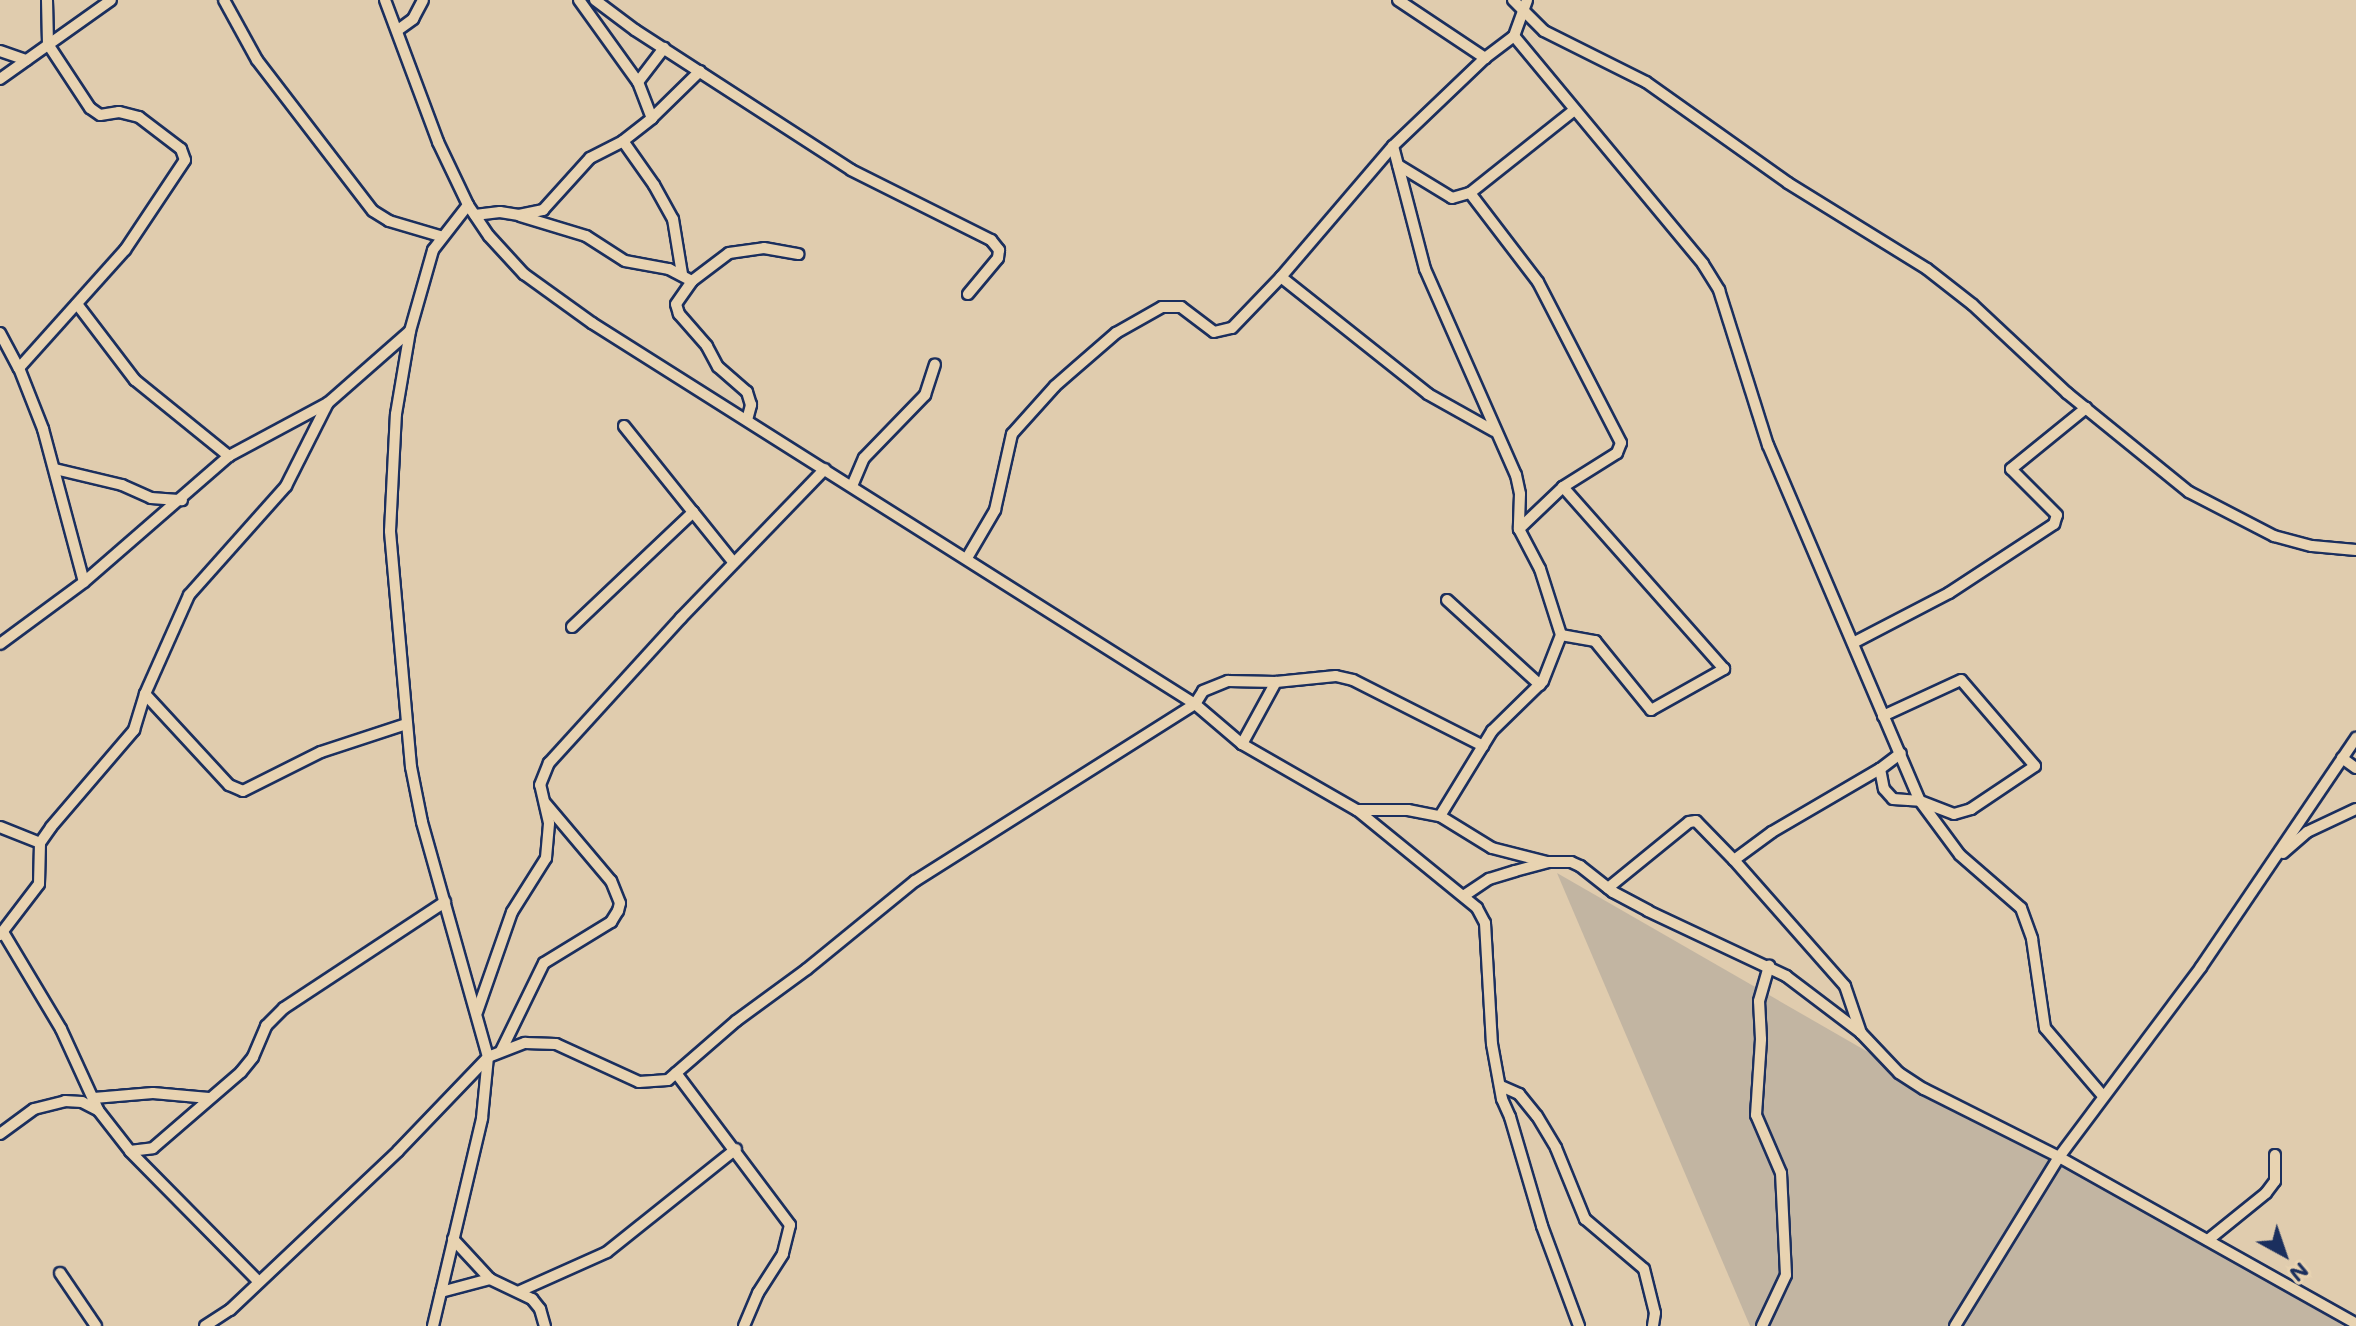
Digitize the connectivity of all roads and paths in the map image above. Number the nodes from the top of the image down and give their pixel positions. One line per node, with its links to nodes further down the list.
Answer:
1 (47, 0): 14 (street)
2 (111, 0): 14 (street)
3 (224, 0): 30 (street)
4 (385, 0): 12 (street)
5 (423, 0): 12 (street)
6 (579, 0): 21 (street)
7 (595, 0): 15 (street)
8 (1398, 0): 17 (street)
9 (1513, 0): 11 (street)
10 (1527, 0): 11 (street)
11 (1523, 12): 13 (street); 42 (street)
12 (398, 30): 28 (street)
13 (1514, 36): 17 (street); 22 (street)
14 (48, 44): 18 (street); 36 (street)
15 (664, 48): 19 (street); 21 (street)
16 (0, 51): 18 (street)
17 (1485, 58): 25 (street)
18 (26, 60): 20 (street)
19 (700, 71): 23 (street); 35 (street)
20 (0, 79)
21 (638, 82): 23 (street)
22 (1573, 111): 27 (street); 61 (street)
23 (652, 118): 24 (street)
24 (623, 141): 29 (street); 32 (street)
25 (1393, 146): 26 (street); 33 (street)
26 (1398, 165): 27 (street); 45 (street)
27 (1470, 193): 50 (street)
28 (471, 210): 29 (street); 30 (street); 43 (street)
29 (519, 215): 32 (street)
30 (440, 236): 37 (street)
31 (798, 254): 34 (street)
32 (682, 274): 34 (street)
33 (1281, 277): 45 (street); 55 (street)
34 (692, 281): 43 (street)
35 (968, 294)
36 (77, 304): 40 (street); 46 (street)
37 (410, 331): 41 (street); 68 (street)
38 (0, 333): 40 (street)
39 (935, 365): 49 (street)
40 (19, 368): 47 (street)
41 (328, 403): 46 (street); 65 (street)
42 (2086, 408): 54 (street); 61 (street)
43 (747, 420): 48 (street)
44 (624, 426): 52 (street)
45 (1494, 431): 53 (street)
46 (229, 456): 51 (street)
47 (55, 469): 51 (street); 57 (street)
48 (825, 469): 49 (street); 56 (street)
49 (852, 486): 55 (street)
50 (1563, 487): 53 (street); 60 (street)
51 (182, 500): 57 (street)
52 (693, 512): 56 (street); 59 (street)
53 (1519, 529): 60 (street)
54 (2356, 550)
55 (967, 558): 66 (street)
56 (734, 563): 77 (street)
57 (84, 582): 62 (street)
58 (1447, 600): 64 (street)
59 (572, 627)
60 (1561, 635): 64 (street)
61 (1853, 643): 67 (street)
62 (0, 644)
63 (1276, 682): 66 (street); 70 (street); 71 (street)
64 (1540, 685): 71 (street)
65 (145, 694): 68 (street); 82 (street)
66 (1195, 704): 70 (street); 95 (street)
67 (1883, 716): 72 (street); 76 (street)
68 (406, 724): 88 (street)
69 (2356, 738): 73 (street)
70 (1242, 744): 79 (street)
71 (1483, 746): 80 (street)
72 (1901, 753): 75 (street); 76 (street)
73 (2342, 758): 74 (street); 85 (street)
74 (2356, 768)
75 (1880, 769): 76 (street); 83 (street)
76 (1920, 801): 97 (street)
77 (544, 802): 91 (street); 93 (street)
78 (2356, 809): 85 (street)
79 (1357, 810): 80 (street); 87 (street)
80 (1440, 816): 84 (street)
81 (0, 827): 82 (street)
82 (40, 843): 89 (street)
83 (1734, 860): 86 (street); 92 (street)
84 (1549, 862): 86 (street); 87 (street)
85 (2270, 865): 97 (street)
86 (1608, 888): 90 (street)
87 (1465, 895): 96 (street)
88 (445, 902): 91 (street); 99 (street)
89 (2, 934): 98 (street)
90 (1769, 965): 92 (street); 123 (street)
91 (477, 1012): 94 (street)
92 (1861, 1033): 105 (street)
93 (501, 1051): 94 (street); 95 (street)
94 (488, 1057): 106 (street); 110 (street)
95 (676, 1073): 102 (street)
96 (1501, 1086): 121 (street); 122 (street)
97 (2103, 1096): 105 (street)
98 (94, 1098): 99 (street); 100 (street)
99 (209, 1098): 103 (street)
100 (98, 1110): 101 (street); 103 (street)
101 (0, 1134)
102 (736, 1149): 111 (street); 120 (street)
103 (130, 1151): 110 (street)
104 (2275, 1155): 107 (street)
105 (2059, 1157): 107 (street); 124 (street)
106 (453, 1239): 109 (street); 112 (street)
107 (2208, 1240): 114 (street)
108 (60, 1273): 115 (street)
109 (490, 1279): 111 (street); 112 (street)
110 (258, 1281): 113 (street)
111 (520, 1291): 119 (street)
112 (441, 1292): 118 (street)
113 (230, 1310): 116 (street); 117 (street)
114 (2356, 1324)
115 (96, 1326)
116 (205, 1326)
117 (222, 1326)
118 (433, 1326)
119 (545, 1326)
120 (744, 1326)
121 (1579, 1326)
122 (1653, 1326)
123 (1762, 1326)
124 (1955, 1326)

